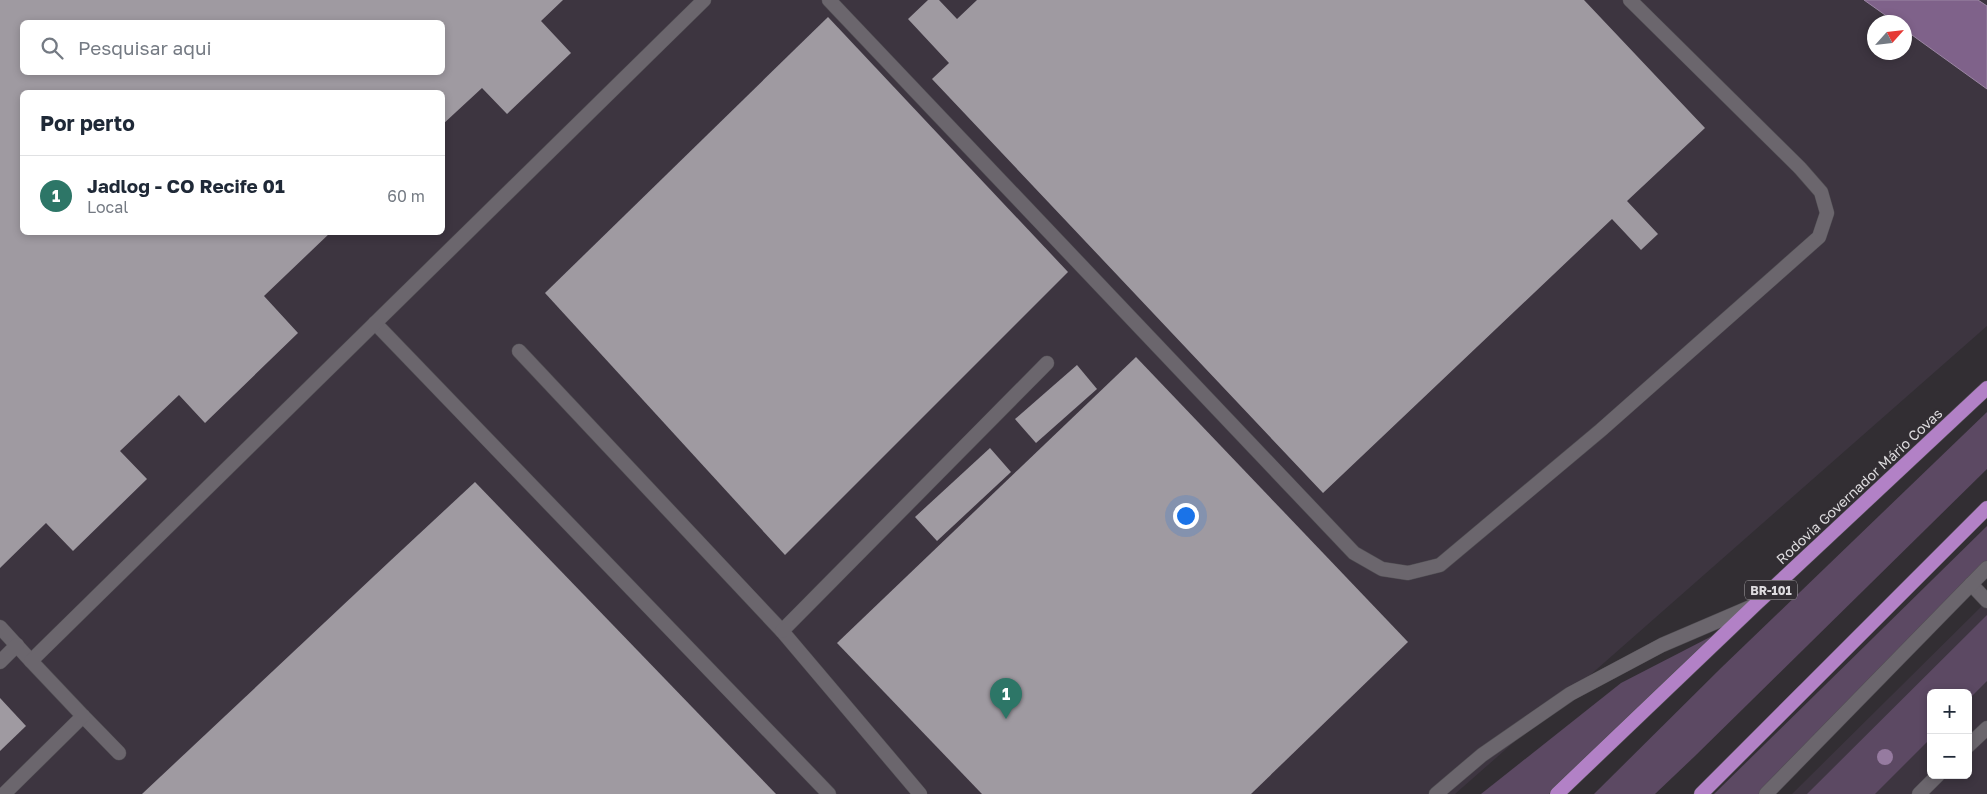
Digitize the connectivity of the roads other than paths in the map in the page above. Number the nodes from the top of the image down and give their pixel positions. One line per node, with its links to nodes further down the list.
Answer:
1 (704, 0): 4 (street)
2 (829, 0): 3 (street)
3 (1630, 0)
4 (374, 323): 16 (street); 24 (street)
5 (518, 351): 14 (street)
6 (1047, 363): 14 (street)
7 (1987, 388): 12 (highway, Rodovia Governador Mário Covas / BR-101)
8 (1987, 508): 28 (highway)
9 (1987, 568): 10 (street)
10 (1971, 584): 11 (street); 29 (street)
11 (1987, 602)
12 (1756, 604): 26 (street); 27 (highway, Rodovia Governador Mário Covas / BR-101)
13 (0, 627): 15 (street)
14 (782, 631): 25 (street)
15 (17, 645): 16 (street); 17 (street)
16 (31, 661): 18 (street)
17 (0, 662)
18 (84, 716): 21 (street); 23 (street)
19 (1987, 728): 20 (street)
20 (1972, 742)
21 (119, 752)
22 (1934, 779): 30 (street)
23 (4, 794)
24 (828, 794)
25 (920, 794)
26 (1436, 794)
27 (1557, 794)
28 (1701, 794)
29 (1766, 794)
30 (1918, 794)

